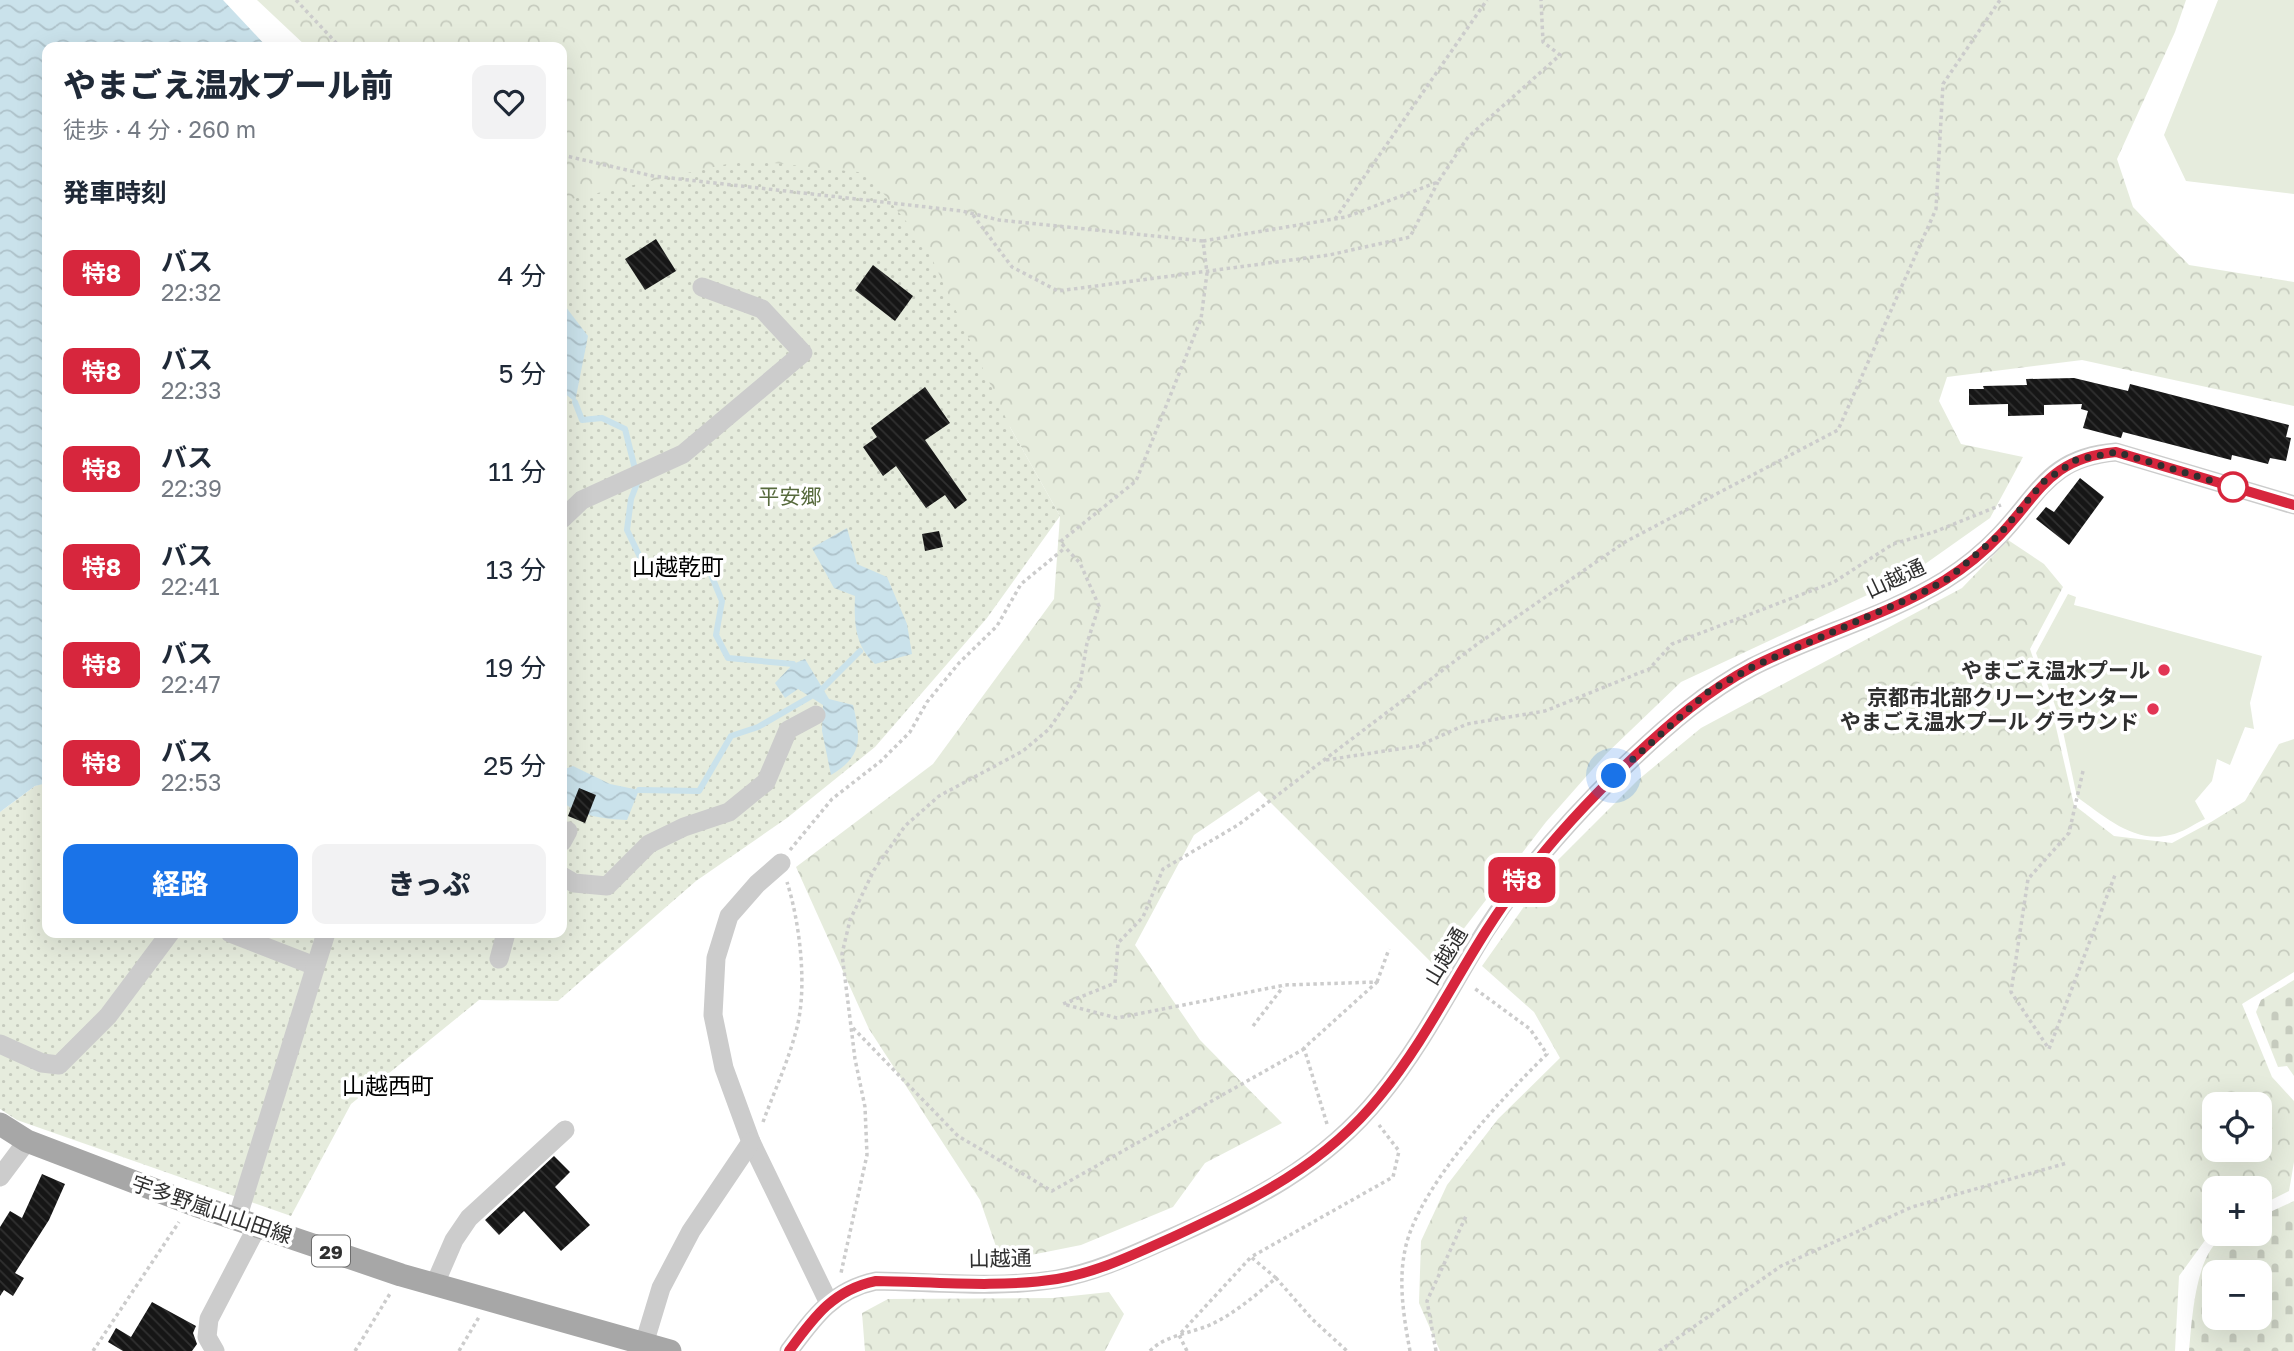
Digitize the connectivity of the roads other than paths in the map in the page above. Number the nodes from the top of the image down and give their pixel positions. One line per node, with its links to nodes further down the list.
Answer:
1 (702, 287): 3 (street)
2 (2294, 505): 21 (street, 山越通)
3 (567, 514)
4 (816, 715): 6 (street)
5 (781, 863): 17 (street)
6 (567, 879)
7 (166, 938): 13 (street)
8 (243, 938): 12 (street)
9 (324, 938): 12 (street)
10 (505, 938): 11 (street)
11 (499, 959)
12 (315, 966): 19 (street)
13 (0, 1044)
14 (0, 1124): 16 (main road, 宇多野嵐山山田線 / 29)
15 (565, 1130): 20 (street)
16 (27, 1140): 18 (street); 19 (main road, 宇多野嵐山山田線 / 29)
17 (751, 1142): 21 (street); 22 (street)
18 (0, 1177)
19 (248, 1222): 20 (main road, 宇多野嵐山山田線 / 29); 23 (street)
20 (434, 1286): 22 (main road, 宇多野嵐山山田線 / 29)
21 (834, 1297): 25 (street)
22 (644, 1343): 24 (main road, 宇多野嵐山山田線 / 29)
23 (215, 1351)
24 (670, 1351)
25 (789, 1351)

